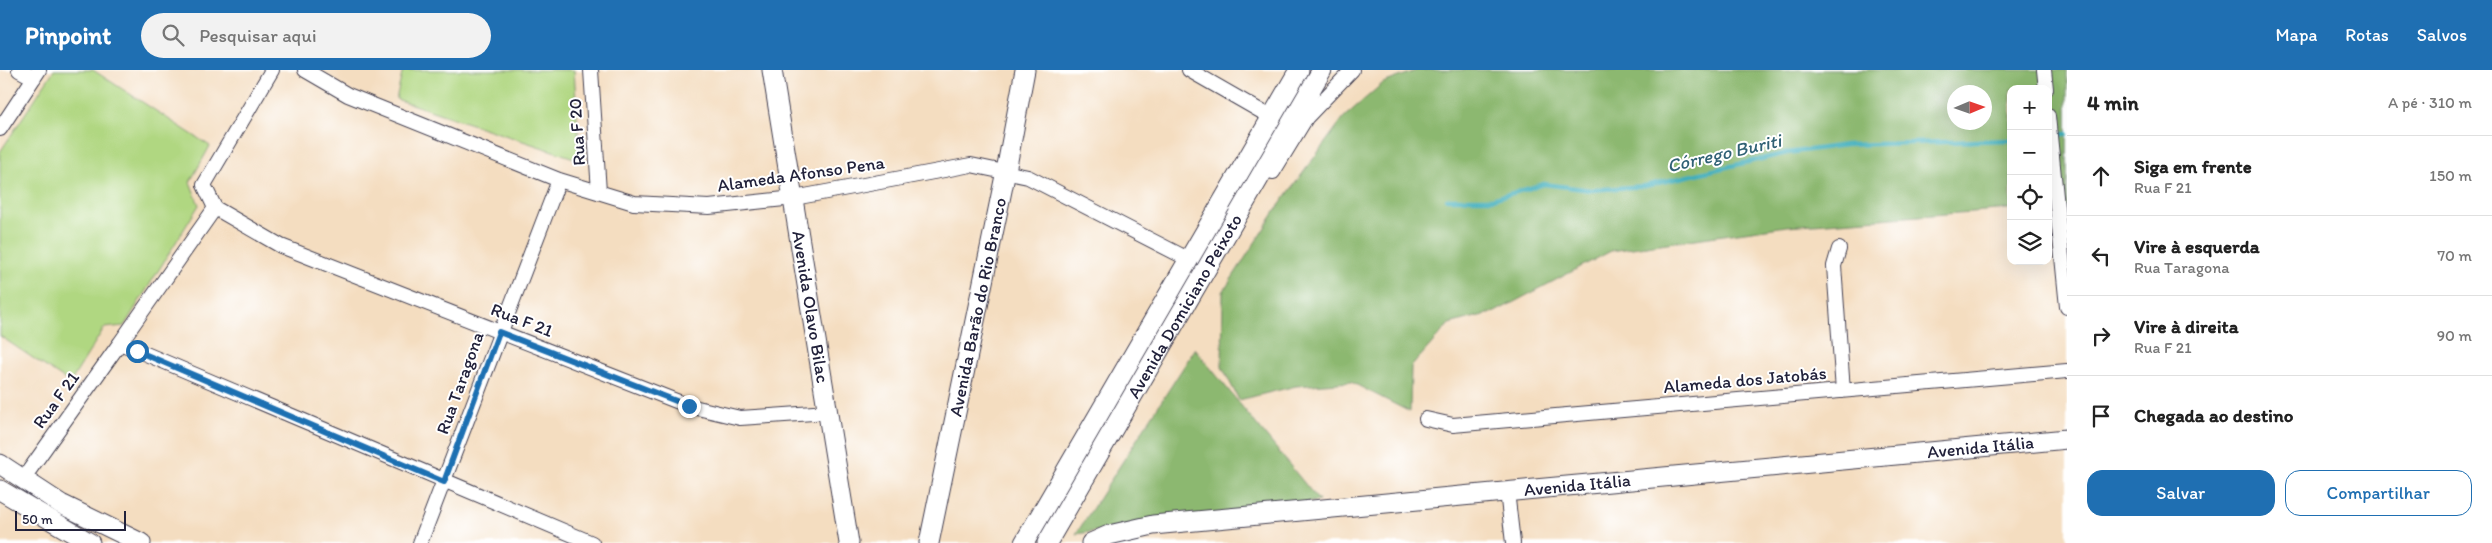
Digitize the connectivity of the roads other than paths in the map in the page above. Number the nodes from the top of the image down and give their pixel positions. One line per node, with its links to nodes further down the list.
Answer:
1 (19, 70): 12 (street)
2 (272, 70): 21 (street)
3 (305, 70): 18 (street, Alameda Afonso Pena)
4 (591, 70): 19 (street, Rua F 20)
5 (772, 70): 20 (street, Avenida Olavo Bilac)
6 (1024, 70): 17 (street, Avenida Barão do Rio Branco)
7 (1190, 70): 14 (street)
8 (1299, 70): 14 (street, Avenida Domiciano Peixoto)
9 (1322, 70): 22 (street, Avenida Domiciano Peixoto)
10 (1352, 70): 22 (street)
11 (2044, 70): 13 (street)
12 (36, 74): 15 (street)
13 (2046, 85)
14 (1271, 117): 24 (street, Avenida Domiciano Peixoto)
15 (0, 129)
16 (2050, 130): 25 (street)
17 (1006, 171): 20 (street, Alameda Afonso Pena); 24 (street, Alameda Afonso Pena); 44 (street, Avenida Barão do Rio Branco)
18 (559, 180): 19 (street, Alameda Afonso Pena); 26 (street, Rua Taragona)
19 (599, 192): 20 (street, Alameda Afonso Pena)
20 (794, 198): 30 (street, Avenida Olavo Bilac)
21 (215, 208): 26 (street, Rua F 21); 27 (street, Rua F 21)
22 (1237, 214): 38 (street, Avenida Domiciano Peixoto)
23 (1839, 249): 29 (street)
24 (1188, 260): 45 (street, Avenida Domiciano Peixoto)
25 (2067, 307)
26 (499, 332): 30 (street, Rua F 21); 35 (street, Rua Taragona)
27 (120, 343): 34 (street, Rua F 21); 35 (street)
28 (2067, 371): 29 (street, Alameda dos Jatobás)
29 (1843, 390): 31 (street, Alameda dos Jatobás)
30 (828, 412): 43 (street, Avenida Olavo Bilac)
31 (1426, 419)
32 (2067, 439): 37 (street, Avenida Itália)
33 (0, 464): 34 (street)
34 (23, 479): 40 (street)
35 (444, 482): 41 (street, Rua Taragona); 42 (street)
36 (0, 490): 39 (street)
37 (1507, 491): 46 (street, Avenida Itália); 47 (street)
38 (1056, 539)
39 (90, 543)
40 (141, 543)
41 (420, 543)
42 (592, 543)
43 (849, 543)
44 (929, 543)
45 (1024, 543)
46 (1091, 543)
47 (1513, 543)

